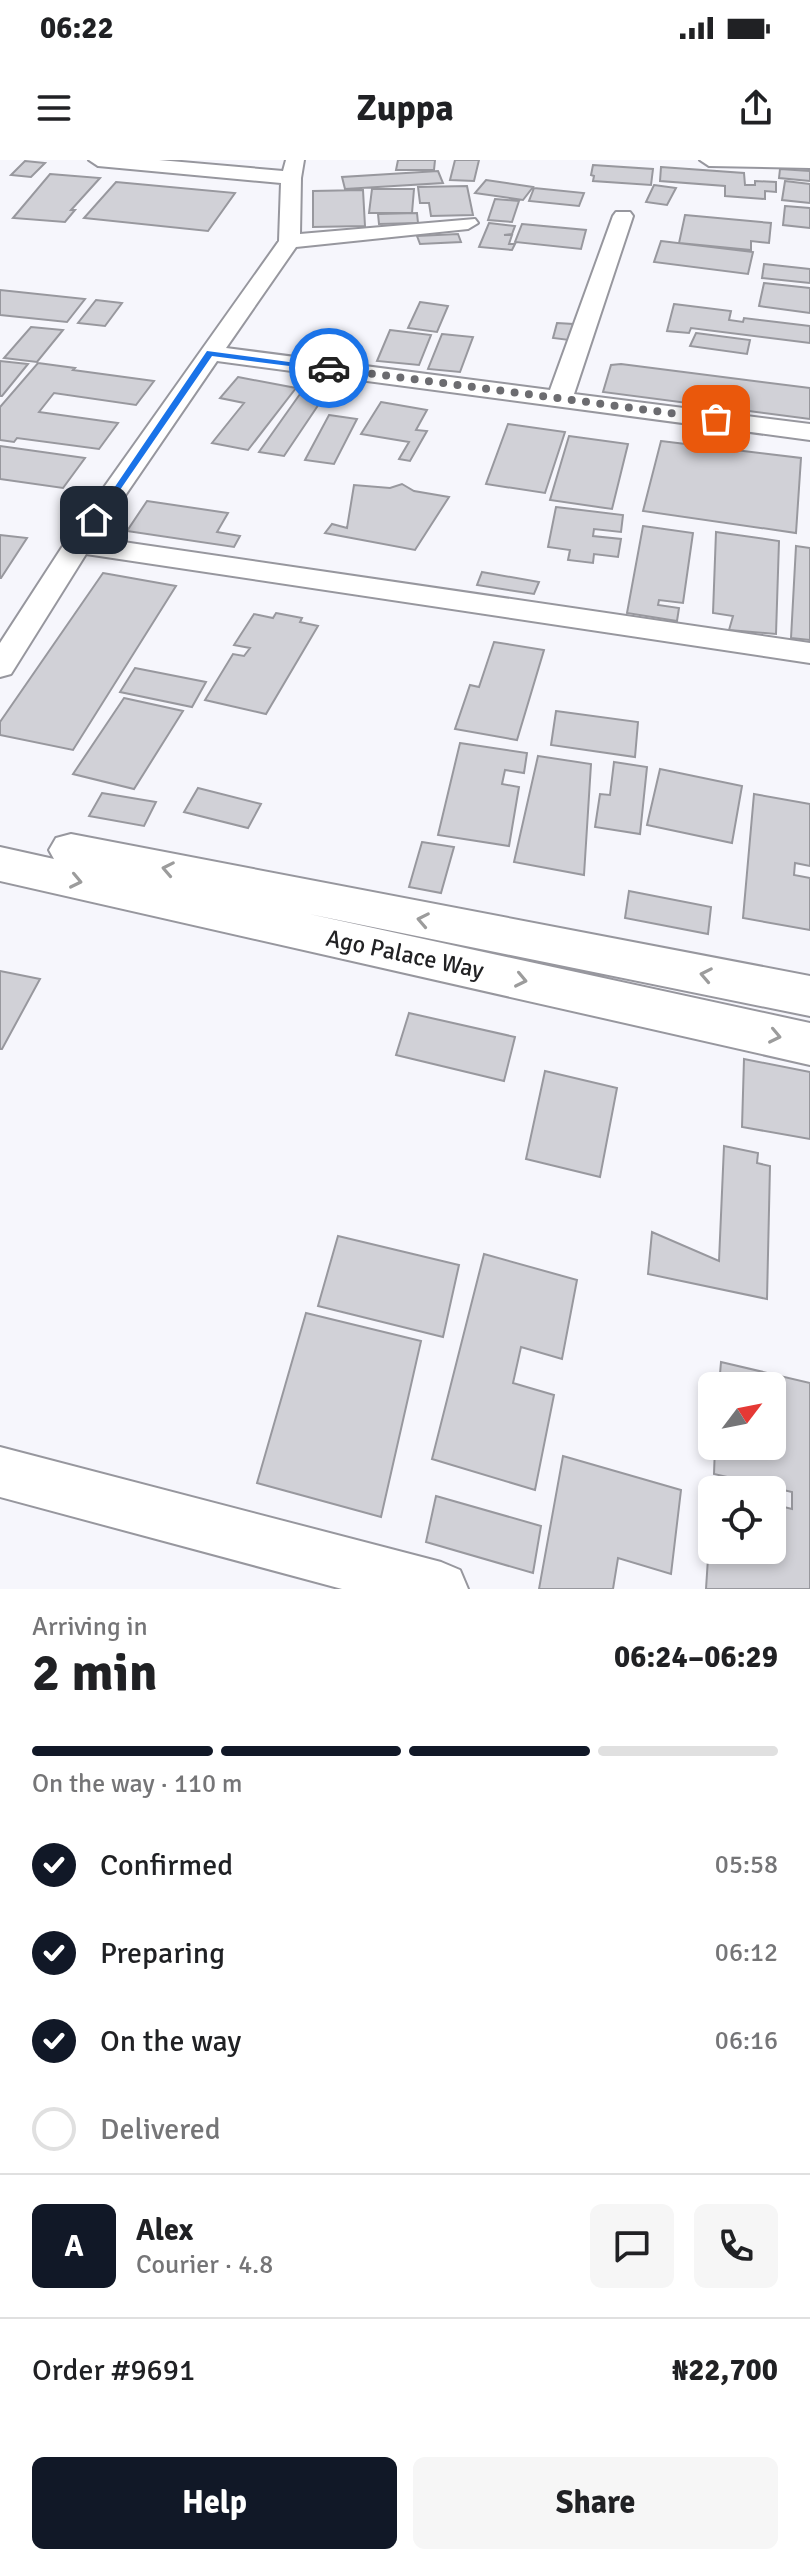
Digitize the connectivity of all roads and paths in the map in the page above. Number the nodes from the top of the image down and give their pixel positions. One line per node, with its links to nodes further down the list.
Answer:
1 (98, 160): 4 (street)
2 (709, 160): 3 (street)
3 (810, 162)
4 (293, 169): 7 (street)
5 (623, 216): 9 (street)
6 (468, 223): 7 (street)
7 (289, 241): 8 (street)
8 (210, 353): 9 (street); 11 (street)
9 (560, 398): 10 (street)
10 (810, 432)
11 (78, 544): 12 (street); 13 (street)
12 (810, 653)
13 (0, 667)
14 (0, 836): 16 (main road, Ago Palace Way, one-way to 14)
15 (0, 864): 17 (main road, Ago Palace Way, one-way to 17)
16 (810, 996)
17 (810, 1044)
18 (0, 1472): 19 (street)
19 (441, 1589)

